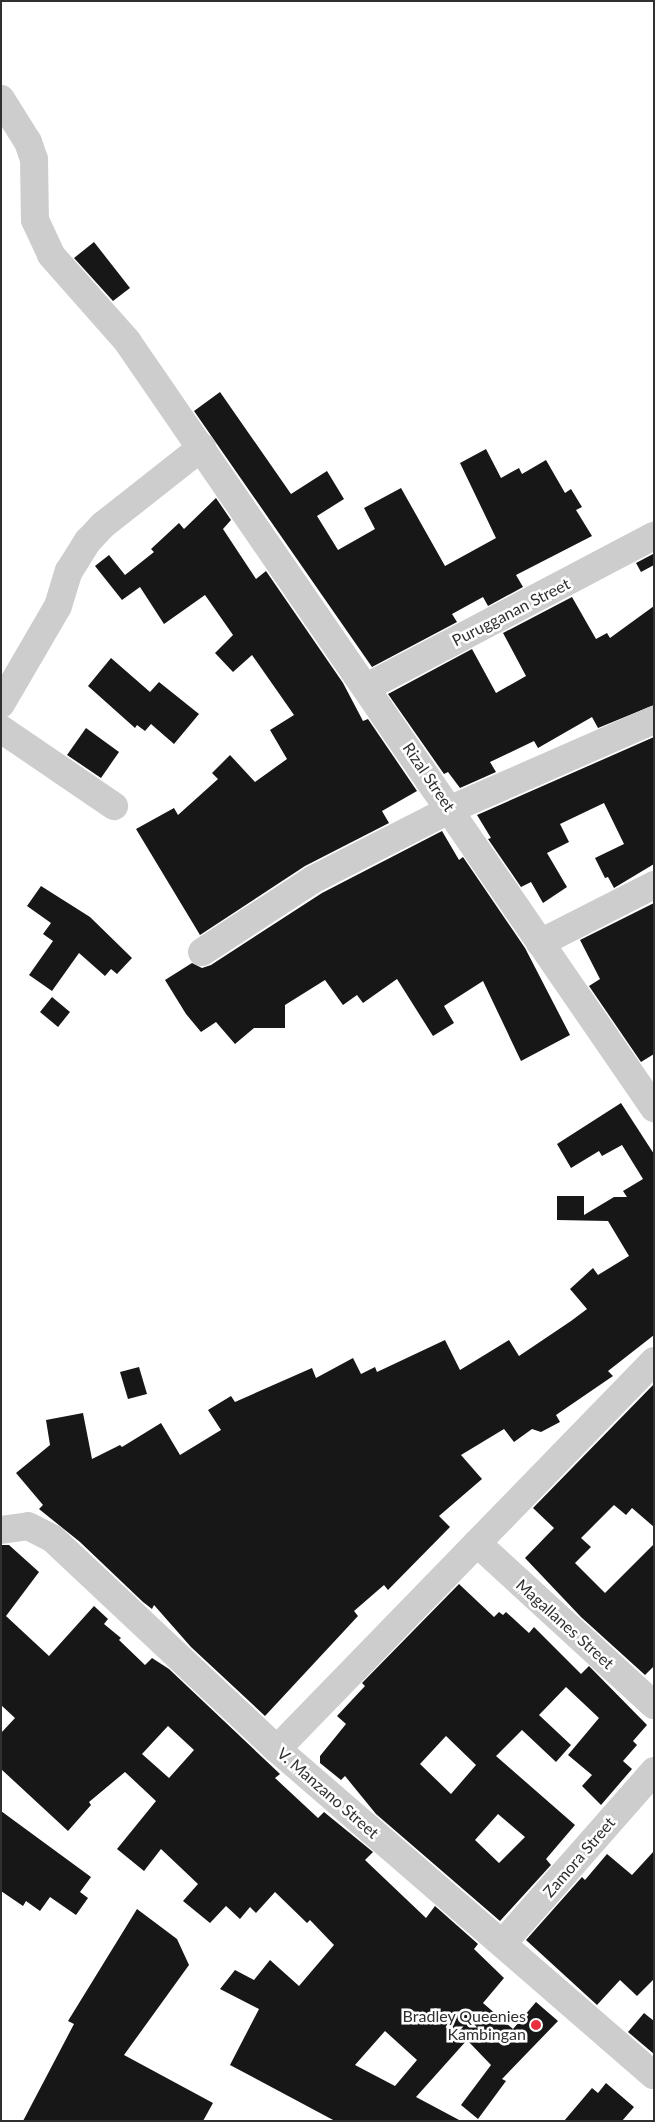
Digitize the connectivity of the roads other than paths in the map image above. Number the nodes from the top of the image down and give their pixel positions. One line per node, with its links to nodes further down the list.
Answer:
1 (1, 99): 2 (street, Rizal Street)
2 (202, 447): 4 (street, Rizal Street); 5 (street)
3 (654, 536): 4 (street, Purugganan Street)
4 (367, 686): 9 (street, Rizal Street)
5 (1, 704)
6 (654, 720): 9 (street)
7 (1, 728): 8 (street)
8 (114, 806)
9 (451, 809): 11 (street, Rizal Street); 12 (street)
10 (654, 885): 11 (street)
11 (540, 943): 13 (street, Rizal Street)
12 (202, 952)
13 (654, 1108)
14 (654, 1361): 16 (street)
15 (1, 1530): 18 (street, V. Manzano Street)
16 (477, 1544): 17 (street, Magallanes Street); 18 (street)
17 (654, 1705)
18 (277, 1749): 20 (street, V. Manzano Street)
19 (654, 1771): 20 (street, Zamora Street)
20 (503, 1944): 21 (street, V. Manzano Street)
21 (654, 2075)

